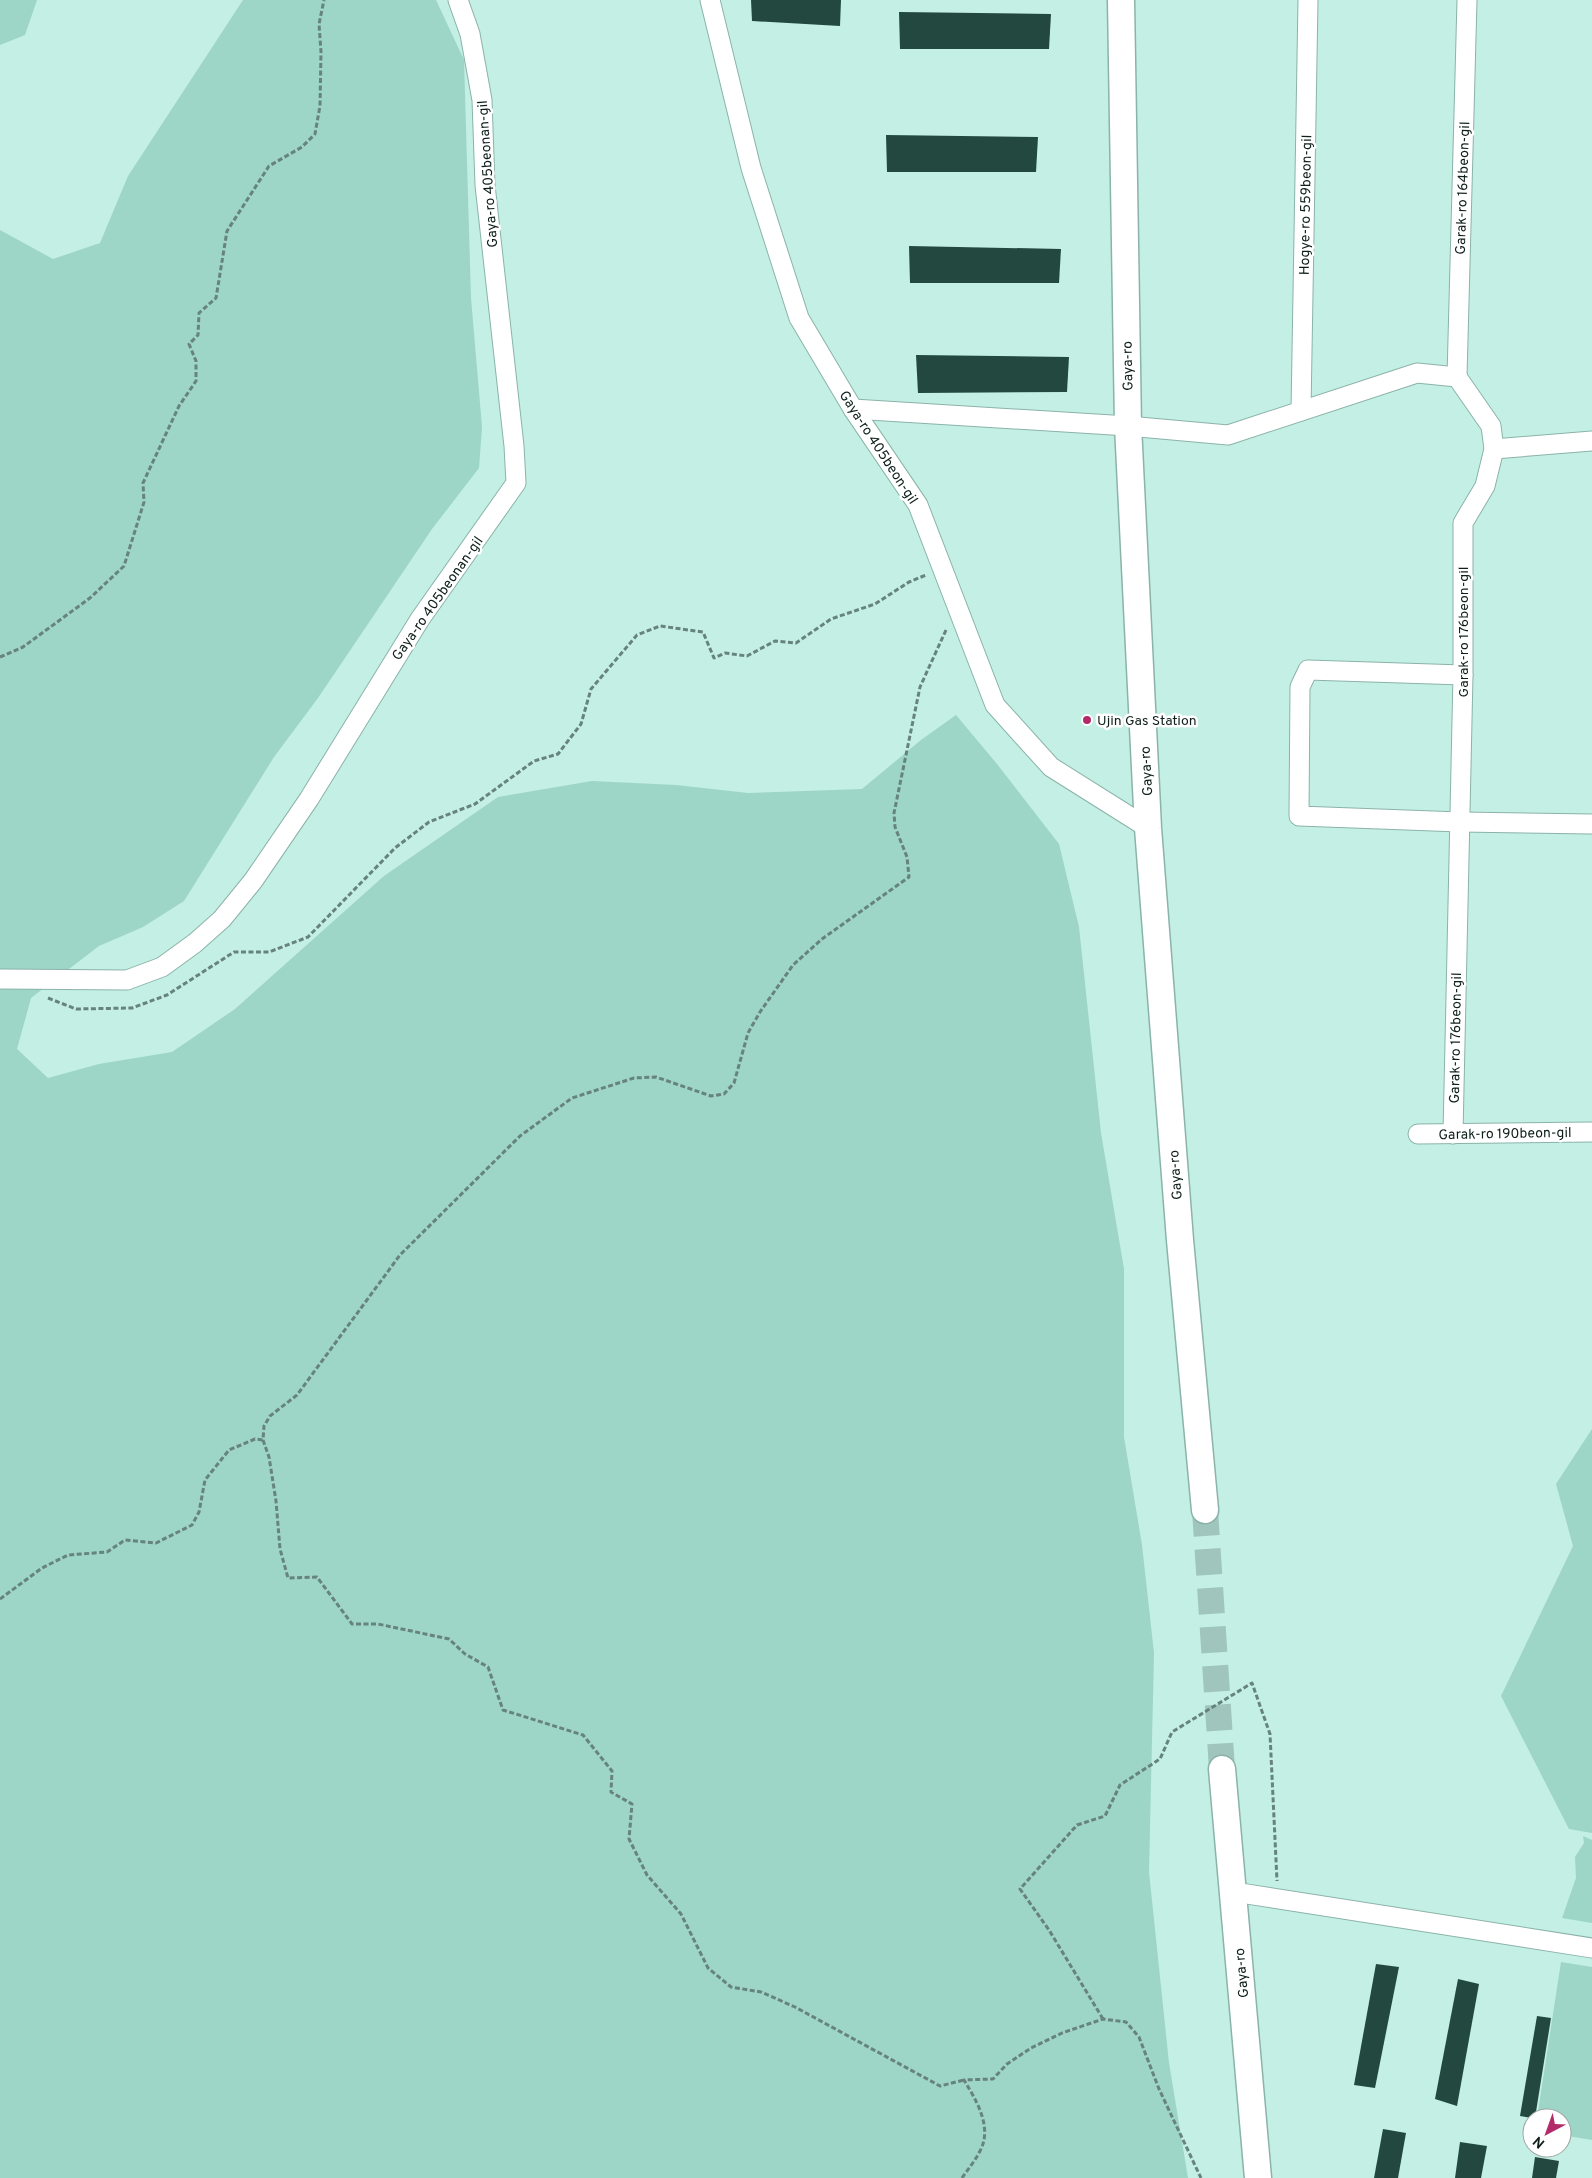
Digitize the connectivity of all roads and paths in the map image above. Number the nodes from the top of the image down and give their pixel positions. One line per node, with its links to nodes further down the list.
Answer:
1 (324, 0): 15 (path)
2 (458, 0): 21 (street, Gaya-ro 405beonan-gil)
3 (710, 0): 8 (street, Gaya-ro 405beon-gil)
4 (1121, 0): 10 (main road, Gaya-ro)
5 (1308, 0): 9 (street, Hogye-ro 559beon-gil)
6 (1467, 0): 7 (street, Garak-ro 164beon-gil)
7 (1457, 377): 9 (street); 12 (street)
8 (852, 408): 10 (street); 13 (street, Gaya-ro 405beon-gil)
9 (1302, 411): 10 (street)
10 (1128, 426): 19 (main road, Gaya-ro)
11 (1592, 441): 12 (street)
12 (1494, 449): 16 (street, Garak-ro 176beon-gil)
13 (943, 569): 19 (street, Gaya-ro 405beon-gil); 20 (path)
14 (945, 622): 25 (path)
15 (0, 657)
16 (1463, 675): 17 (street, Garak-ro 176beon-gil); 17 (street)
17 (1460, 822): 18 (street); 24 (street, Garak-ro 176beon-gil)
18 (1592, 824)
19 (1148, 828): 26 (main road, Gaya-ro)
20 (269, 952)
21 (0, 979)
22 (1592, 1132): 24 (street, Garak-ro 190beon-gil)
23 (1418, 1134): 24 (street, Garak-ro 190beon-gil)
24 (1452, 1134)
25 (263, 1440): 27 (path); 33 (path)
26 (1205, 1510)
27 (0, 1599)
28 (1222, 1769): 29 (main road, Gaya-ro)
29 (1234, 1892): 30 (street); 36 (main road, Gaya-ro)
30 (1277, 1898): 31 (street); 32 (path)
31 (1592, 1948)
32 (1103, 2019): 33 (path); 35 (path)
33 (964, 2080): 34 (path)
34 (962, 2178)
35 (1201, 2178)
36 (1258, 2178)

